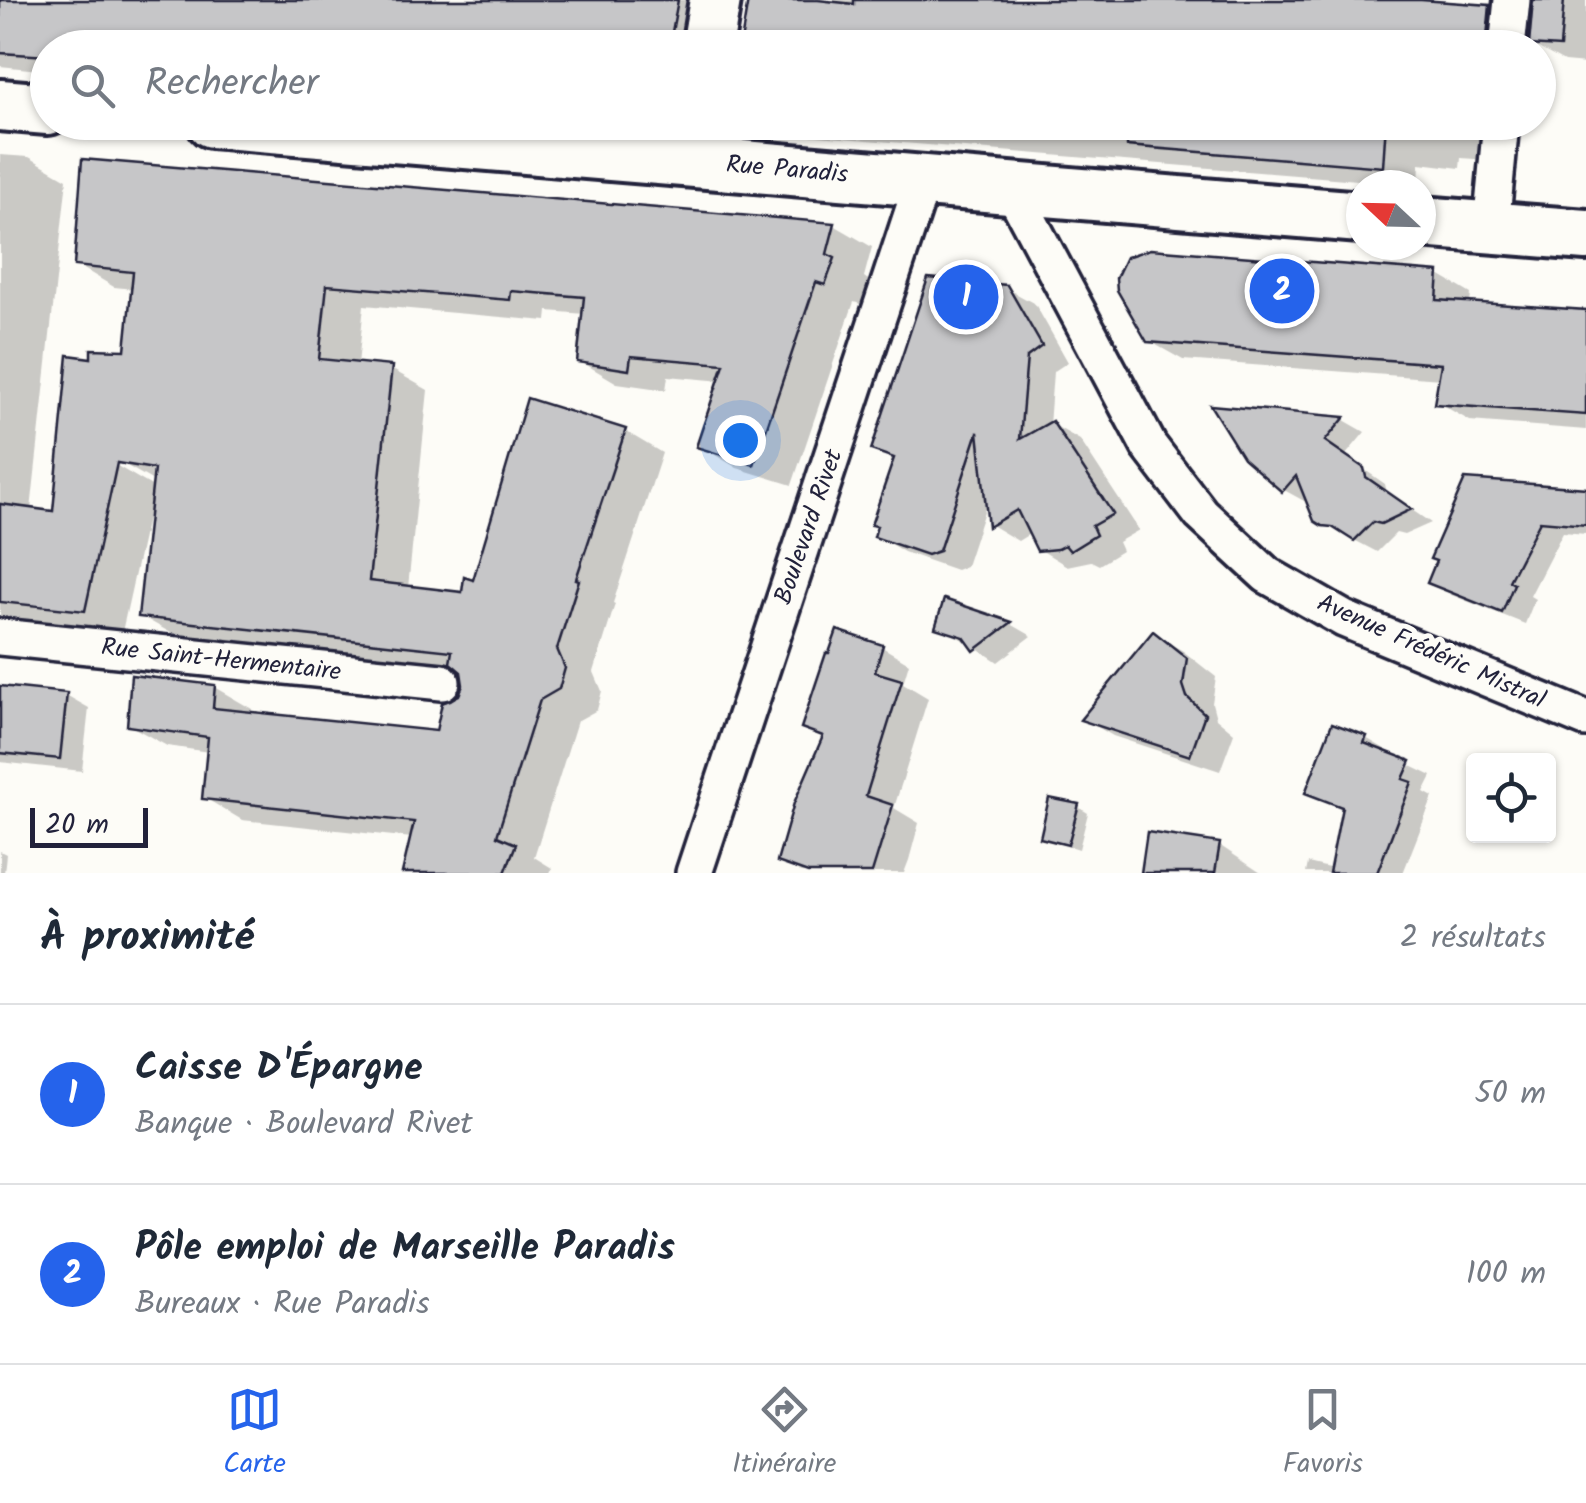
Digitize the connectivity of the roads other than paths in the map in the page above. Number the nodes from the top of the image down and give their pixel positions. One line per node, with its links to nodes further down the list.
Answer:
1 (715, 0): 3 (street)
2 (1512, 0): 4 (street)
3 (709, 30)
4 (1510, 30)
5 (0, 105): 6 (street)
6 (30, 108)
7 (641, 140): 9 (street, Rue Paradis)
8 (1499, 140): 14 (street)
9 (689, 142): 10 (street, Rue Paradis)
10 (923, 181): 11 (street, Rue Paradis); 19 (street, Boulevard Rivet)
11 (1012, 188): 12 (street, Rue Paradis); 18 (street, Avenue Frédéric Mistral)
12 (1346, 216)
13 (1436, 223): 14 (street)
14 (1491, 228): 15 (street)
15 (1586, 236)
16 (0, 637): 17 (street, Rue Saint-Hermentaire)
17 (442, 682)
18 (1586, 719)
19 (694, 873)

